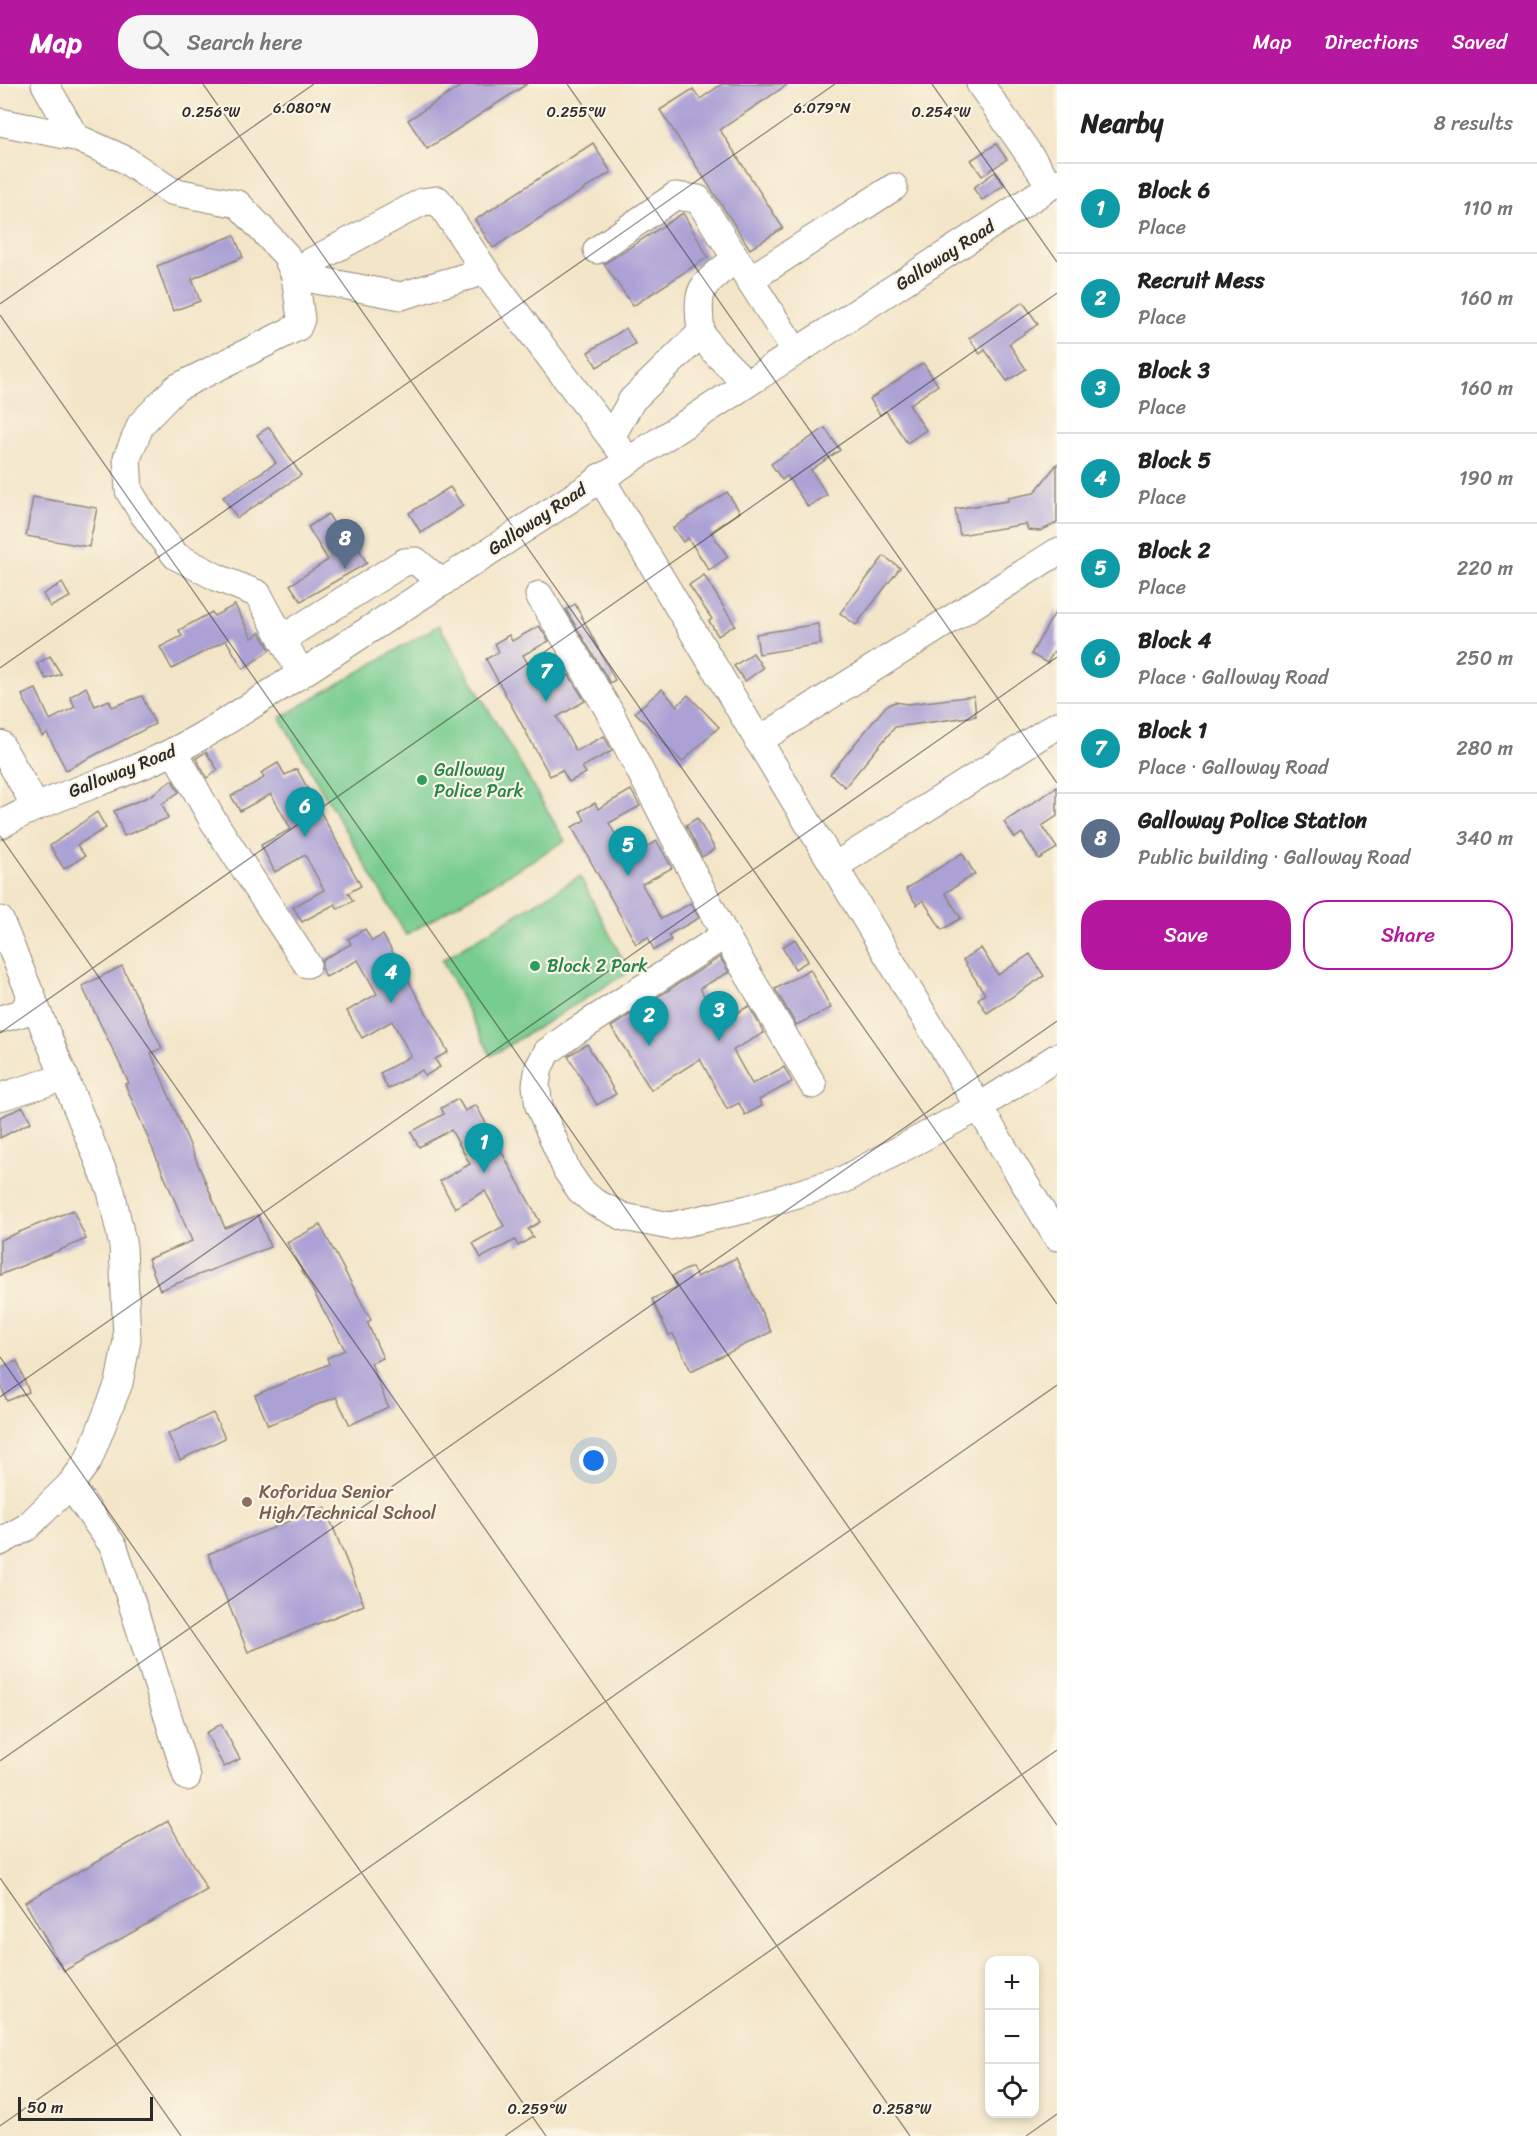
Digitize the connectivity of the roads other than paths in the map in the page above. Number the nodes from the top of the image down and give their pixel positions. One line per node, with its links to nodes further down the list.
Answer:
1 (45, 84): 4 (street)
2 (981, 84): 5 (street)
3 (0, 122): 4 (street)
4 (75, 137): 10 (street)
5 (1054, 184): 12 (street, Galloway Road)
6 (894, 187): 9 (street)
7 (597, 250): 9 (street)
8 (485, 270): 10 (street); 10 (street); 14 (street)
9 (742, 270): 11 (street); 12 (street)
10 (295, 276): 20 (street)
11 (701, 333): 13 (street); 14 (street)
12 (795, 351): 13 (street, Galloway Road)
13 (746, 383): 15 (street, Galloway Road)
14 (610, 437): 15 (street)
15 (628, 460): 16 (street, Galloway Road)
16 (600, 477): 18 (street, Galloway Road); 23 (street)
17 (1057, 552): 23 (street)
18 (442, 583): 20 (street); 21 (street, Galloway Road)
19 (539, 595): 30 (street)
20 (282, 639): 21 (street)
21 (302, 674): 25 (street, Galloway Road)
22 (1057, 726): 28 (street)
23 (758, 741): 28 (street)
24 (0, 744): 26 (street)
25 (174, 752): 26 (street, Galloway Road); 31 (street)
26 (35, 806): 27 (street, Galloway Road)
27 (0, 825)
28 (835, 866): 38 (street)
29 (0, 920): 32 (street)
30 (725, 935): 36 (street); 38 (street)
31 (307, 964)
32 (32, 996): 33 (street); 35 (street)
33 (0, 1019)
34 (1057, 1057): 38 (street)
35 (65, 1077): 37 (street); 40 (street)
36 (813, 1085)
37 (0, 1097)
38 (979, 1107): 39 (street)
39 (1057, 1237)
40 (70, 1485): 41 (street); 42 (street)
41 (0, 1542)
42 (187, 1776)

